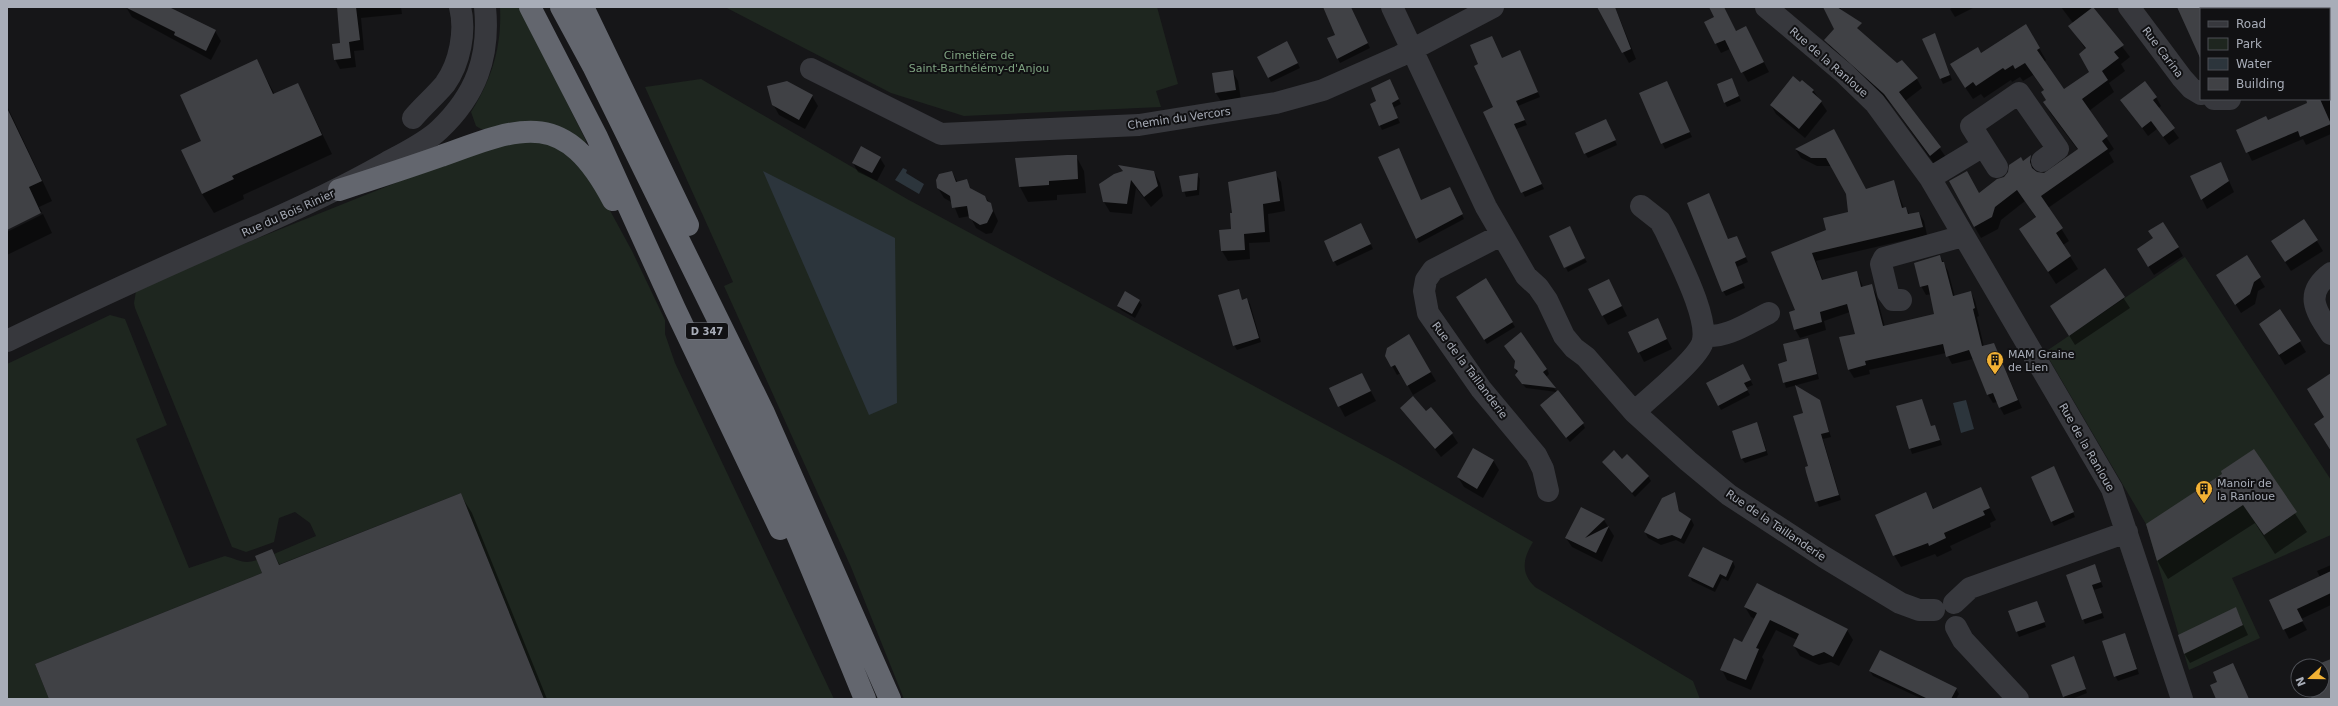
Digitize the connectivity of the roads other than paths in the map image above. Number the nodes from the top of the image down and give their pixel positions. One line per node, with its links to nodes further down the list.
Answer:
1 (460, 7): 14 (street)
2 (485, 7): 19 (street, Rue du Bois Rinier)
3 (530, 7): 25 (highway)
4 (548, 7): 35 (highway, D 347)
5 (562, 7): 30 (highway, D 347)
6 (583, 7): 30 (highway)
7 (1392, 7): 11 (street, Rue de la Taillanderie)
8 (1493, 7): 11 (street, Chemin du Vercors)
9 (1766, 7): 18 (street, Rue de la Ranloue)
10 (2129, 7): 13 (street, Rue Carina)
11 (1412, 50): 12 (street, Chemin du Vercors); 21 (street, Rue de la Taillanderie)
12 (811, 69)
13 (2200, 93)
14 (414, 118)
15 (1983, 146): 16 (street); 17 (street); 18 (street)
16 (2042, 161)
17 (1997, 167)
18 (1930, 178): 22 (street, Rue de la Ranloue)
19 (339, 190): 25 (highway); 29 (street, Rue du Bois Rinier)
20 (1641, 206): 28 (street)
21 (1501, 235): 31 (street, Rue de la Taillanderie); 32 (street, Rue de la Taillanderie)
22 (1962, 236): 24 (street); 33 (street, Rue de la Ranloue)
23 (2331, 273): 27 (street)
24 (1901, 300)
25 (675, 310): 35 (highway)
26 (1768, 313): 28 (street)
27 (2331, 334)
28 (1704, 336): 31 (street)
29 (7, 341)
30 (763, 411): 37 (highway, D 347)
31 (1634, 412): 34 (street, Rue de la Taillanderie)
32 (1548, 491)
33 (2127, 532): 34 (street); 39 (street, Rue de la Ranloue)
34 (1944, 606): 38 (street)
35 (850, 663): 36 (highway, D 347)
36 (866, 699)
37 (890, 699)
38 (2018, 699)
39 (2182, 699)

